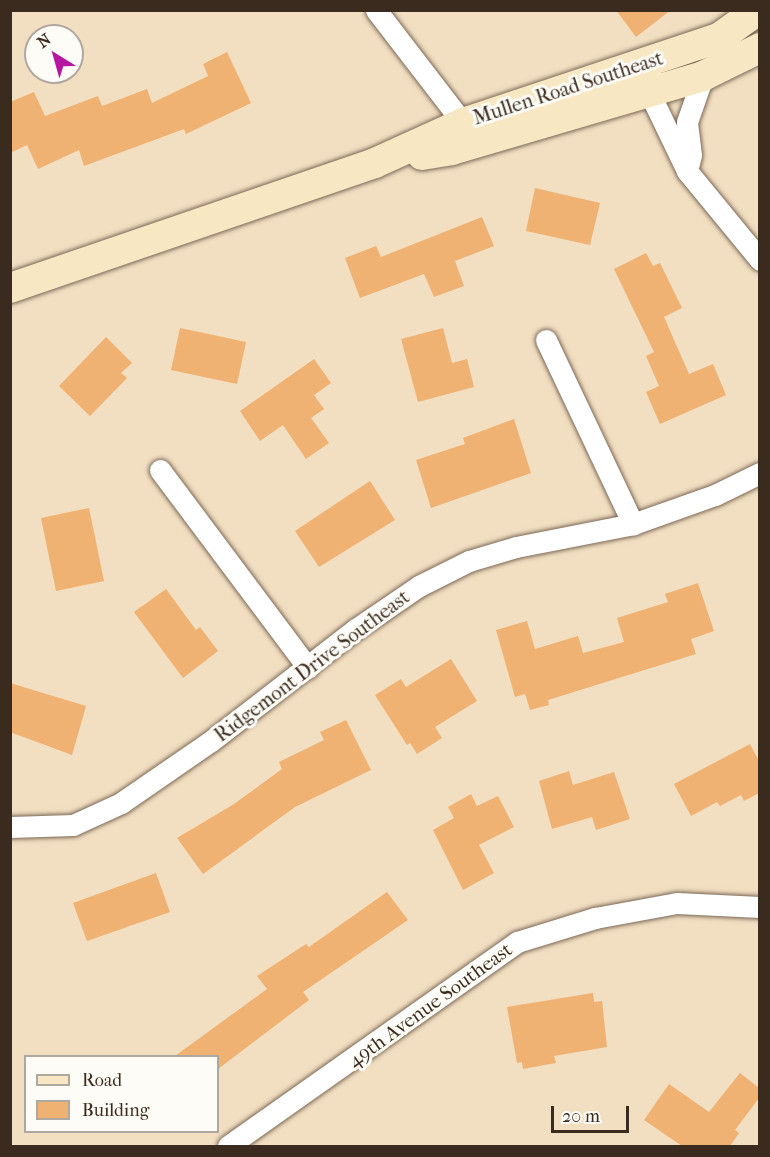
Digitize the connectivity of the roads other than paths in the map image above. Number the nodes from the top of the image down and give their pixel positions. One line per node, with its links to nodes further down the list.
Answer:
1 (376, 10): 7 (street)
2 (758, 10): 3 (street, Mullen Road Southeast)
3 (718, 38): 6 (street); 7 (street, Mullen Road Southeast)
4 (759, 48): 5 (street, Mullen Road Southeast)
5 (703, 76): 6 (street, Mullen Road Southeast); 9 (street)
6 (649, 92): 8 (street, Mullen Road Southeast); 9 (street)
7 (463, 123): 8 (street, Mullen Road Southeast)
8 (375, 164): 11 (street, Mullen Road Southeast)
9 (687, 171): 10 (street)
10 (759, 260)
11 (10, 288)
12 (546, 339): 15 (street)
13 (160, 470): 16 (street)
14 (759, 473): 15 (street, Ridgemont Drive Southeast)
15 (633, 524): 16 (street, Ridgemont Drive Southeast)
16 (308, 668): 17 (street, Ridgemont Drive Southeast)
17 (10, 827)
18 (759, 907): 19 (street, 49th Avenue Southeast)
19 (228, 1146)

